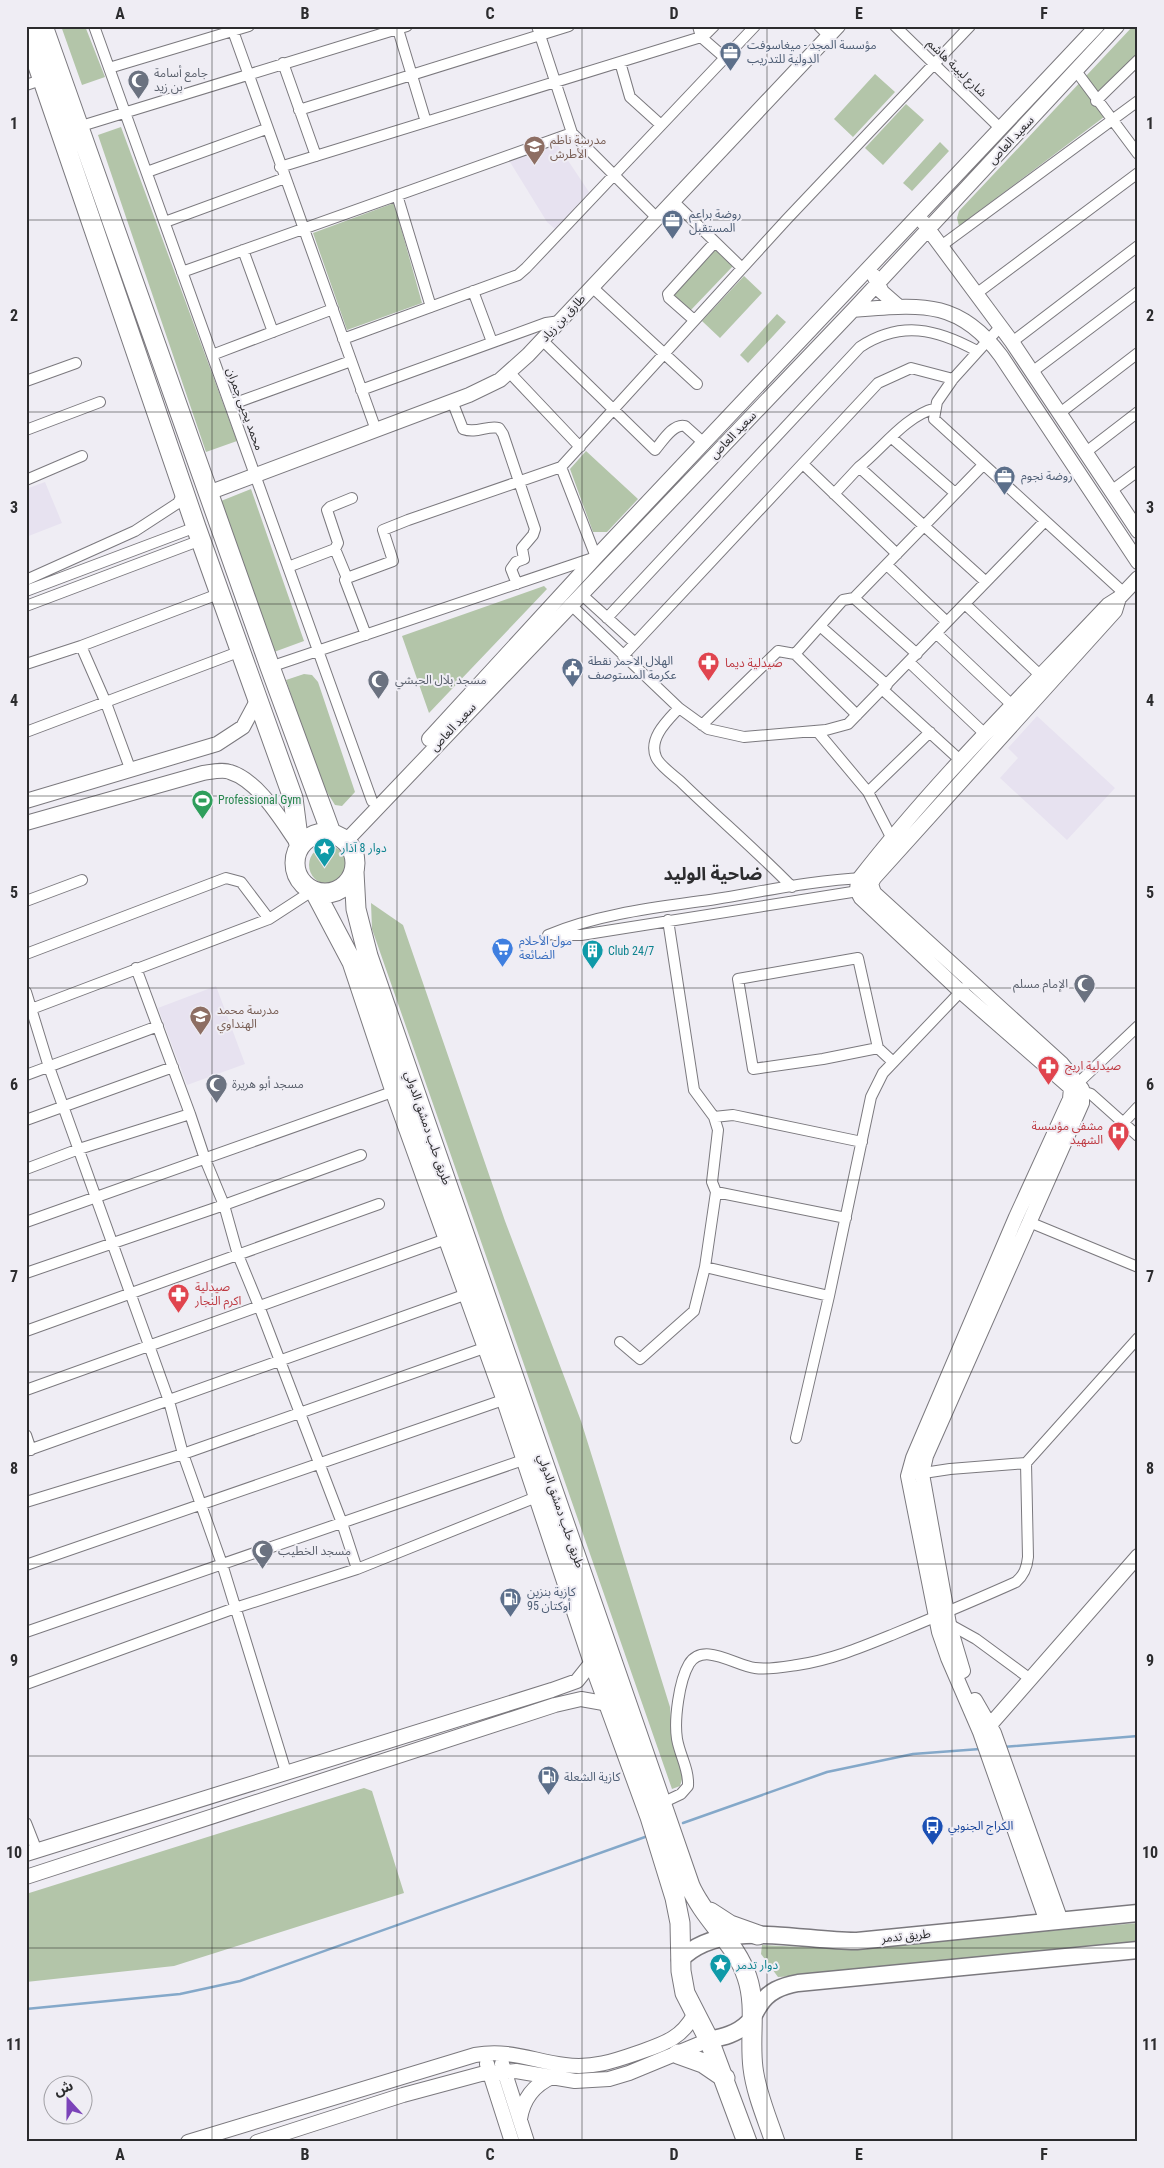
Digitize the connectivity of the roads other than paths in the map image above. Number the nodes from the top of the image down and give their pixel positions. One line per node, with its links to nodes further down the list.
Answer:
1 (43, 26): 37 (highway)
2 (94, 26): 24 (street, محمد يحيى جمران)
3 (249, 26): 15 (street)
4 (569, 26): 16 (street)
5 (698, 26): 18 (street)
6 (714, 26): 18 (street)
7 (818, 26): 17 (street)
8 (895, 26): 23 (street, شارع لبيبة هاشم)
9 (970, 26): 23 (street)
10 (1097, 26): 39 (main road)
11 (1117, 26): 25 (main road, سعيد العاص)
12 (400, 27): 22 (street); 27 (street)
13 (751, 28): 19 (street)
14 (26, 30): 28 (highway)
15 (233, 31): 24 (street); 26 (street)
16 (538, 31): 27 (street); 29 (street)
17 (834, 31): 49 (main road, طارق بن زياد)
18 (701, 37): 19 (street); 21 (street)
19 (724, 57): 36 (street)
20 (1138, 60): 30 (street)
21 (620, 62): 29 (street); 36 (street)
22 (283, 63): 26 (street); 32 (street)
23 (935, 64): 39 (street, شارع لبيبة هاشم); 59 (street)
24 (109, 68): 33 (street, محمد يحيى جمران)
25 (1076, 71): 30 (street); 54 (main road, سعيد العاص)
26 (247, 74): 33 (street); 38 (street)
27 (412, 75): 32 (street); 35 (street)
28 (35, 82): 114 (highway)
29 (555, 82): 35 (street); 40 (street)
30 (1096, 101): 34 (street)
31 (1138, 101): 34 (street)
32 (299, 110): 42 (street)
33 (126, 114): 37 (street); 44 (street, محمد يحيى جمران)
34 (1112, 120): 41 (street); 56 (street)
35 (426, 122): 42 (street)
36 (661, 125): 46 (street)
37 (78, 128): 116 (highway)
38 (266, 129): 43 (street); 44 (street)
39 (1001, 130): 50 (main road)
40 (572, 133): 46 (street); 48 (street)
41 (1138, 154)
42 (316, 156): 43 (street)
43 (280, 167): 47 (street)
44 (147, 172): 52 (street, محمد يحيى جمران)
45 (1138, 173): 66 (street)
46 (614, 174): 51 (street); 64 (street)
47 (285, 178): 52 (street); 53 (street)
48 (397, 195): 53 (street); 67 (street)
49 (673, 201): 51 (main road, طارق بن زياد); 55 (street)
50 (919, 217): 54 (main road); 60 (main road)
51 (657, 218): 63 (main road, طارق بن زياد)
52 (165, 222): 61 (street, محمد يحيى جمران)
53 (304, 228): 58 (street); 69 (street)
54 (928, 229): 56 (main road); 62 (main road, سعيد العاص)
55 (715, 242): 59 (street); 71 (street)
56 (941, 246): 66 (main road)
57 (1138, 246): 79 (street)
58 (243, 250): 61 (street); 74 (street)
59 (742, 268): 71 (street)
60 (871, 268): 62 (main road); 102 (main road)
61 (182, 272): 83 (street, محمد يحيى جمران)
62 (877, 284): 68 (main road); 70 (main road, سعيد العاص)
63 (592, 287): 72 (main road, طارق بن زياد); 81 (street)
64 (473, 291): 67 (street); 78 (street)
65 (1138, 292): 87 (street)
66 (976, 294): 73 (main road)
67 (431, 306): 75 (street)
68 (898, 306): 70 (main road); 76 (main road)
69 (333, 310): 74 (street); 75 (street)
70 (853, 310): 137 (main road, سعيد العاص)
71 (694, 320): 81 (street)
72 (560, 321): 77 (main road, طارق بن زياد); 78 (street)
73 (1000, 327): 76 (street); 79 (main road)
74 (273, 332): 83 (street)
75 (343, 339): 84 (street)
76 (988, 339): 80 (street); 127 (main road)
77 (542, 340): 86 (main road, طارق بن زياد); 96 (street)
78 (492, 342): 91 (street)
79 (1012, 342): 87 (main road)
80 (977, 351): 88 (street); 143 (street)
81 (665, 352): 90 (street); 96 (street)
82 (1138, 353): 98 (street)
83 (212, 355): 94 (street, محمد يحيى جمران)
84 (351, 360): 91 (street); 94 (street)
85 (76, 363): 89 (street)
86 (509, 372): 92 (main road, طارق بن زياد); 103 (street)
87 (1032, 372): 98 (main road)
88 (953, 379): 95 (street); 106 (street)
89 (26, 381)
90 (698, 384)
91 (361, 390): 100 (street)
92 (452, 401): 100 (main road, طارق بن زياد); 113 (street)
93 (100, 402): 99 (street)
94 (230, 405): 111 (street, محمد يحيى جمران)
95 (936, 408): 101 (street); 107 (street)
96 (612, 410): 102 (street); 103 (street)
97 (1138, 412): 104 (street)
98 (1060, 413): 104 (main road)
99 (26, 430)
100 (376, 430): 111 (main road, طارق بن زياد)
101 (892, 438): 109 (street); 117 (street)
102 (705, 444): 126 (main road)
103 (580, 447): 108 (street)
104 (1086, 452): 115 (main road)
105 (82, 456): 112 (street)
106 (803, 464): 118 (street); 148 (street)
107 (983, 465): 117 (street); 120 (street)
108 (561, 467): 113 (street); 126 (street)
109 (859, 467): 118 (street); 121 (street)
110 (1138, 471): 115 (street)
111 (256, 476): 116 (main road, طارق بن زياد); 129 (street, محمد يحيى جمران)
112 (26, 480)
113 (518, 482): 130 (street); 134 (street)
114 (184, 491): 123 (highway); 132 (street)
115 (1111, 491): 122 (main road)
116 (208, 493): 157 (highway)
117 (955, 493): 121 (street)
118 (834, 494): 125 (street)
119 (352, 498): 124 (street)
120 (1045, 521): 133 (street); 138 (street)
121 (923, 527): 125 (street); 133 (street)
122 (1138, 531)
123 (199, 534): 135 (street); 136 (highway); 142 (street)
124 (335, 549): 129 (street); 130 (street)
125 (897, 554): 128 (street)
126 (596, 558): 134 (street); 174 (main road)
127 (1138, 562)
128 (887, 564): 139 (street); 144 (street)
129 (288, 567): 151 (street, محمد يحيى جمران)
130 (347, 578): 147 (street)
131 (1138, 578): 138 (main road)
132 (26, 580)
133 (986, 582): 141 (street)
134 (517, 584): 147 (street)
135 (26, 591)
136 (221, 593): 149 (street); 150 (highway)
137 (580, 594): 140 (main road, سعيد العاص); 143 (street)
138 (1122, 596): 158 (main road); 181 (main road)
139 (854, 598): 145 (street); 153 (street)
140 (570, 604): 154 (street); 176 (main road, سعيد العاص)
141 (965, 604): 144 (street); 158 (street)
142 (26, 606)
143 (606, 618): 148 (street)
144 (947, 622): 146 (street)
145 (820, 626): 152 (street); 159 (street)
146 (936, 634): 153 (street); 162 (street)
147 (366, 635): 151 (street)
148 (635, 643): 154 (street)
149 (81, 646): 156 (street); 161 (street)
150 (241, 651): 160 (highway); 161 (street)
151 (319, 652): 157 (street); 174 (street, محمد يحيى جمران)
152 (795, 654): 164 (street); 165 (street)
153 (917, 654): 155 (street)
154 (623, 656): 163 (street)
155 (909, 662): 159 (street); 169 (street)
156 (26, 664)
157 (270, 667): 176 (highway)
158 (1041, 676): 162 (main road)
159 (885, 687): 164 (street); 168 (street)
160 (258, 699): 171 (main road); 178 (highway)
161 (106, 703): 167 (street); 171 (street)
162 (1012, 705): 169 (main road)
163 (679, 708): 165 (street); 183 (street)
164 (857, 715): 166 (street)
165 (702, 725): 166 (street)
166 (817, 731): 172 (street)
167 (26, 732)
168 (930, 732): 170 (street); 172 (street)
169 (984, 734): 170 (main road)
170 (961, 761): 177 (main road)
171 (131, 771): 173 (main road)
172 (868, 792): 177 (street)
173 (26, 801)
174 (372, 801): 176 (main road)
175 (26, 823): 178 (main road)
176 (339, 836): 178 (highway); 179 (highway)
177 (892, 837): 182 (main road)
178 (299, 845): 184 (highway)
179 (354, 872): 184 (highway); 266 (highway, طريق حلب دمشق الدولي)
180 (82, 880): 185 (street)
181 (873, 883): 182 (street); 190 (main road)
182 (858, 885): 183 (street); 187 (street); 190 (main road)
183 (792, 887): 187 (street)
184 (314, 891): 186 (street); 201 (highway, طريق حلب دمشق الدولي)
185 (26, 901)
186 (269, 919): 188 (street); 189 (street)
187 (668, 920): 205 (street)
188 (26, 954)
189 (136, 968): 192 (street); 193 (street)
190 (966, 987): 196 (street); 200 (main road)
191 (26, 992): 192 (street)
192 (29, 1010): 197 (street)
193 (158, 1026): 197 (street); 198 (street)
194 (1138, 1026): 200 (street)
195 (878, 1048): 195 (street); 196 (street)
196 (893, 1062): 209 (street)
197 (50, 1067): 199 (street); 202 (street)
198 (173, 1067): 202 (street); 204 (street)
199 (26, 1075)
200 (1077, 1087): 207 (street); 220 (main road); 248 (main road)
201 (395, 1091): 212 (street); 221 (highway, طريق حلب دمشق الدولي)
202 (64, 1107): 206 (street); 210 (street)
203 (1138, 1107): 207 (street)
204 (190, 1114): 210 (street); 212 (street)
205 (714, 1117): 209 (street); 214 (street)
206 (26, 1120)
207 (1123, 1123): 208 (street)
208 (1138, 1136)
209 (862, 1142): 218 (street)
210 (79, 1150): 213 (street); 215 (street)
211 (361, 1155): 217 (street)
212 (205, 1159): 215 (street); 217 (street)
213 (26, 1169)
214 (716, 1192): 218 (street); 224 (street)
215 (96, 1197): 219 (street); 222 (street)
216 (380, 1204): 223 (street)
217 (224, 1205): 222 (street); 223 (street)
218 (846, 1218): 229 (street)
219 (26, 1222)
220 (1029, 1222): 225 (street); 248 (main road)
221 (449, 1238): 228 (highway, طريق حلب دمشق الدولي); 230 (street)
222 (112, 1243): 226 (street); 227 (street)
223 (238, 1255): 227 (street); 230 (street)
224 (705, 1267): 229 (street); 233 (street)
225 (1138, 1267)
226 (26, 1273)
227 (130, 1294): 231 (street); 234 (street)
228 (467, 1294): 235 (highway, طريق حلب دمشق الدولي); 236 (street)
229 (829, 1296): 242 (street)
230 (259, 1306): 234 (street); 236 (street)
231 (26, 1331)
232 (1138, 1338): 246 (street)
233 (620, 1342)
234 (149, 1345): 237 (street); 239 (street)
235 (487, 1347): 238 (highway, طريق حلب دمشق الدولي); 240 (street)
236 (279, 1362): 239 (street); 240 (street)
237 (26, 1390)
238 (506, 1399): 245 (highway, طريق حلب دمشق الدولي); 247 (street)
239 (169, 1401): 243 (street); 244 (street)
240 (299, 1413): 244 (street); 247 (street)
241 (26, 1436): 243 (street)
242 (796, 1438)
243 (28, 1450)
244 (184, 1454): 250 (street); 251 (street)
245 (526, 1459): 249 (highway, طريق حلب دمشق الدولي); 252 (street)
246 (1026, 1463): 248 (street); 258 (street)
247 (318, 1464): 251 (street); 252 (street)
248 (915, 1475): 258 (main road)
249 (539, 1496): 256 (street); 260 (highway, طريق حلب دمشق الدولي)
250 (26, 1502)
251 (202, 1504): 254 (street); 255 (street)
252 (342, 1523): 254 (street); 256 (street)
253 (1138, 1556): 261 (main road)
254 (222, 1564): 257 (street); 259 (street)
255 (26, 1565)
256 (357, 1569): 257 (street)
257 (235, 1608): 262 (street); 265 (street)
258 (944, 1618): 261 (street); 264 (main road); 266 (street)
259 (26, 1632)
260 (594, 1661): 263 (highway, طريق حلب دمشق الدولي); 265 (main road)
261 (1029, 1678): 264 (main road)
262 (26, 1684)
263 (609, 1704): 269 (main road); 276 (highway, طريق حلب دمشق الدولي)
264 (985, 1728): 272 (main road)
265 (286, 1772): 268 (main road)
266 (662, 1804): 270 (highway, طريق حلب دمشق الدولي)
267 (26, 1822): 268 (street)
268 (31, 1852)
269 (26, 1877)
270 (695, 1897): 273 (highway); 274 (highway, طريق حلب دمشق الدولي)
271 (1138, 1913): 272 (main road, طريق تدمر)
272 (1054, 1921): 273 (main road, طريق تدمر)
273 (758, 1935): 274 (main road, طريق تدمر)
274 (724, 1937): 276 (main road, طريق تدمر); 278 (highway, طريق حلب دمشق الدولي)
275 (1138, 1950): 278 (main road)
276 (680, 1960): 277 (highway, طريق حلب دمشق الدولي)
277 (694, 2015): 279 (highway, طريق حلب دمشق الدولي); 280 (main road)
278 (753, 2018): 279 (main road); 294 (highway, طريق حلب دمشق الدولي)
279 (709, 2040): 281 (main road); 286 (highway, طريق حلب دمشق الدولي)
280 (491, 2053): 282 (main road); 283 (main road); 289 (main road)
281 (678, 2054): 285 (main road); 286 (highway)
282 (504, 2071): 283 (main road); 285 (main road); 288 (main road)
283 (490, 2072): 284 (main road); 287 (main road)
284 (472, 2076): 287 (main road); 290 (main road)
285 (552, 2077): 288 (main road)
286 (724, 2078): 293 (highway, طريق حلب دمشق الدولي)
287 (497, 2095): 291 (main road)
288 (520, 2120): 292 (main road)
289 (188, 2142)
290 (257, 2142)
291 (512, 2142)
292 (527, 2142)
293 (747, 2142)
294 (775, 2142)

